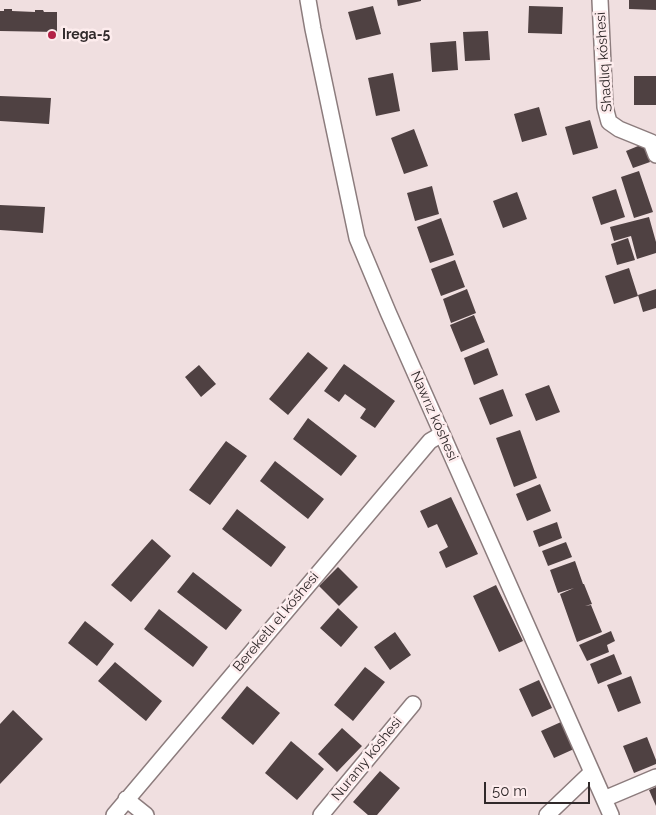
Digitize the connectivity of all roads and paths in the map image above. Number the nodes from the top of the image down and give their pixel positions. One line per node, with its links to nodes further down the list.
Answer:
1 (308, 0): 4 (street, Nawrız kóshesi)
2 (600, 0): 3 (street, Shadlıq kóshesi)
3 (656, 155)
4 (442, 434): 6 (street, Nawrız kóshesi); 8 (street, Bereketlı el kóshesi)
5 (413, 704): 12 (street, Nuranıy kóshesi)
6 (592, 772): 9 (street, Nawrız kóshesi); 13 (street)
7 (656, 777): 9 (street)
8 (126, 799): 10 (street, Bereketlı el kóshesi); 11 (street)
9 (604, 799): 14 (street, Nawrız kóshesi)
10 (114, 815)
11 (146, 815)
12 (322, 815)
13 (547, 815)
14 (611, 815)

